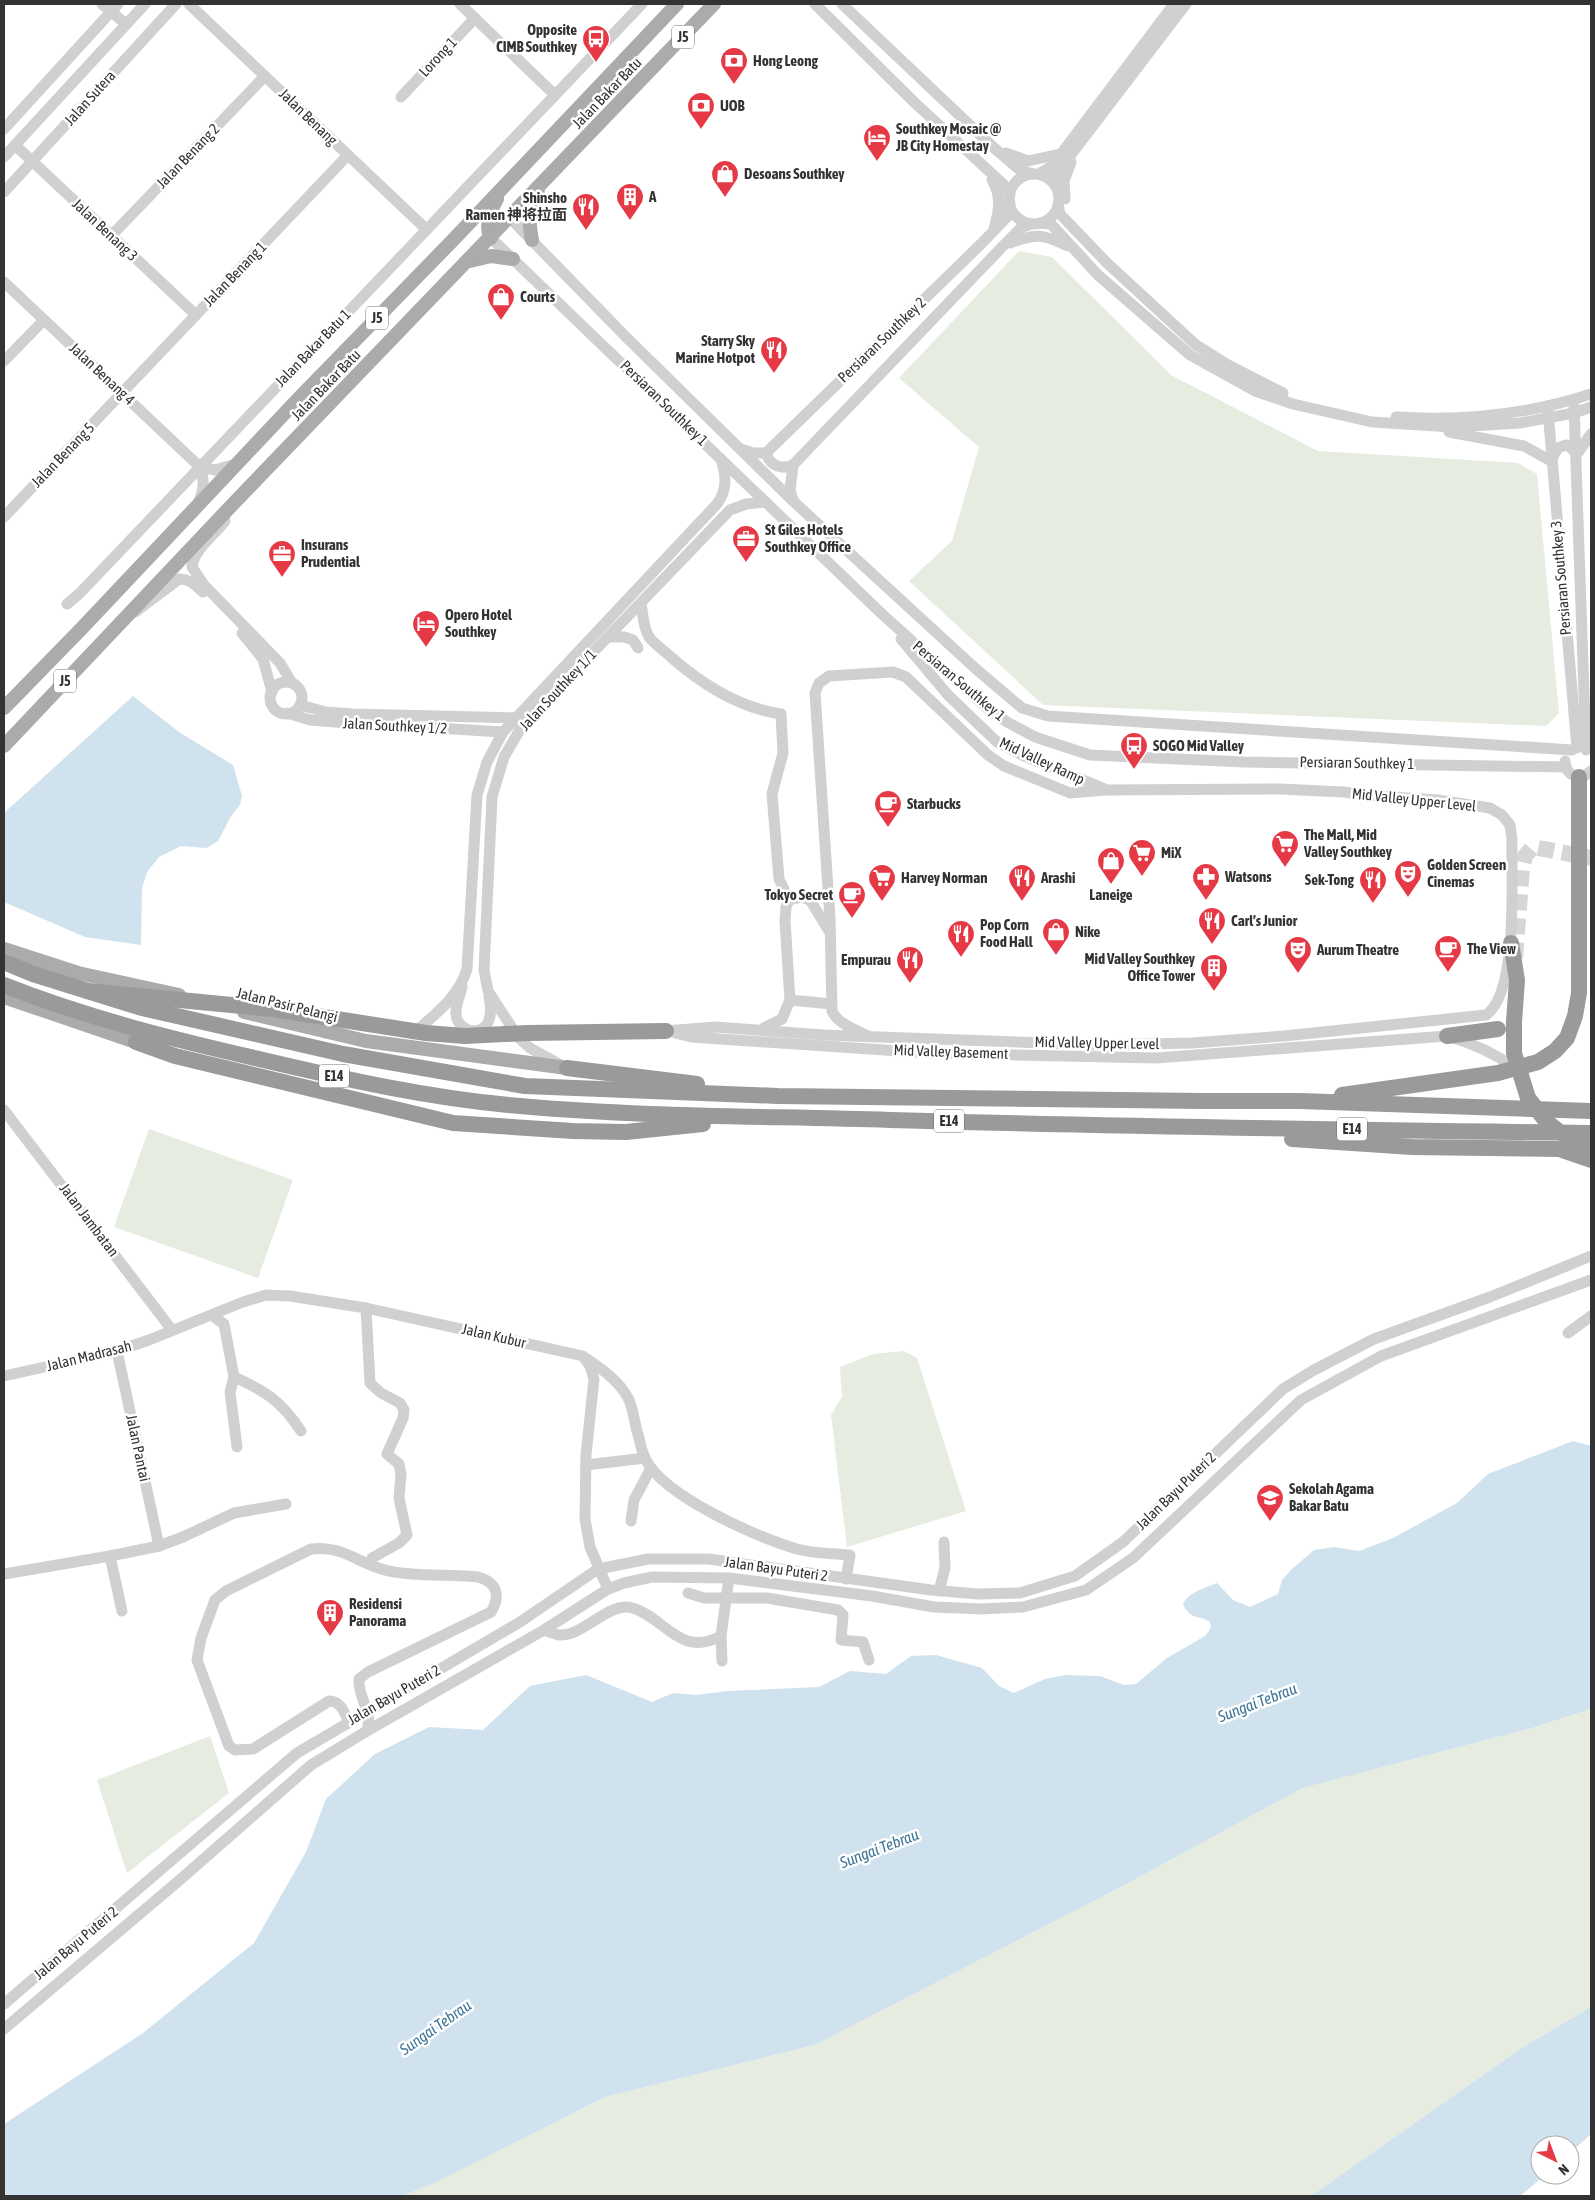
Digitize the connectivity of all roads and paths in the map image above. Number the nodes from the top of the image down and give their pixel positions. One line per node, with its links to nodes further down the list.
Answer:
1 (145, 4): 14 (street, Jalan Sutera)
2 (176, 4): 25 (street, Jalan Sutera)
3 (190, 4): 15 (street, Jalan Benang)
4 (460, 4): 13 (street)
5 (642, 4): 16 (street, Jalan Bakar Batu 1)
6 (677, 4): 28 (main road, Jalan Bakar Batu / J5)
7 (714, 4): 29 (main road, Jalan Bakar Batu / J5)
8 (815, 4): 26 (street)
9 (842, 4): 20 (street)
10 (1174, 4): 22 (street)
11 (1186, 4): 21 (street)
12 (110, 6): 14 (street); 18 (street)
13 (475, 18): 16 (street); 17 (street, Lorong 1)
14 (126, 24): 19 (street, Jalan Sutera)
15 (266, 76): 23 (street, Jalan Benang); 40 (street, Jalan Benang 2)
16 (555, 95): 38 (street, Jalan Bakar Batu 1)
17 (401, 97)
18 (4, 129)
19 (15, 145): 24 (street, Jalan Sutera); 25 (street, Jalan Benang 3)
20 (993, 147): 22 (street); 27 (street)
21 (1074, 153): 30 (street); 37 (street)
22 (1060, 154): 27 (street)
23 (348, 155): 38 (street, Jalan Benang); 49 (street, Jalan Benang 1)
24 (4, 158)
25 (32, 161): 31 (street, Jalan Sutera); 40 (street, Jalan Benang 3)
26 (985, 168): 32 (street); 39 (street)
27 (1036, 174): 30 (street); 32 (street)
28 (508, 182): 35 (main road); 42 (main road, Jalan Bakar Batu / J5)
29 (543, 183): 34 (main road, Jalan Bakar Batu / J5); 43 (main road)
30 (1056, 186): 33 (street)
31 (4, 192)
32 (1010, 199): 36 (street); 39 (street, Persiaran Southkey 2)
33 (1058, 205): 36 (street); 37 (street)
34 (510, 218): 35 (main road); 41 (main road, Jalan Bakar Batu / J5); 43 (street, Persiaran Southkey 1)
35 (489, 220): 41 (main road); 42 (main road)
36 (1036, 223): 44 (street, Persiaran Southkey 2); 45 (street)
37 (1072, 226): 58 (street)
38 (426, 229): 69 (street, Jalan Bakar Batu 1)
39 (994, 231): 63 (street, Persiaran Southkey 2)
40 (111, 236): 49 (street, Jalan Benang 3)
41 (490, 238): 46 (street, Persiaran Southkey 1); 47 (main road, Jalan Bakar Batu / J5)
42 (454, 239): 67 (main road, Jalan Bakar Batu / J5)
43 (532, 240): 51 (street, Persiaran Southkey 1)
44 (1004, 245): 45 (street); 68 (street, Persiaran Southkey 2)
45 (1074, 249): 60 (street)
46 (513, 259): 47 (main road); 52 (street, Persiaran Southkey 1)
47 (467, 262): 72 (main road, Jalan Bakar Batu / J5)
48 (4, 282): 50 (street, Jalan Benang 4)
49 (196, 315): 54 (street, Jalan Benang 1)
50 (44, 320): 53 (street); 54 (street, Jalan Benang 4)
51 (626, 336): 52 (street, Persiaran Southkey 1); 62 (street, Persiaran Southkey 1)
52 (611, 352): 65 (street, Persiaran Southkey 1)
53 (4, 361)
54 (122, 393): 69 (street, Jalan Benang 4); 74 (street, Jalan Benang 5)
55 (1591, 394): 56 (street)
56 (1575, 400): 58 (street); 59 (street, Persiaran Southkey 3)
57 (1591, 407): 59 (street)
58 (1548, 412): 59 (street); 60 (street); 66 (street, Persiaran Southkey 3)
59 (1574, 413): 64 (street, Persiaran Southkey 3)
60 (1412, 426): 66 (street)
61 (1591, 434): 64 (street)
62 (740, 448): 63 (street); 70 (street, Persiaran Southkey 1)
63 (766, 453): 68 (street)
64 (1577, 454): 66 (street); 90 (street, Persiaran Southkey 3)
65 (721, 457): 71 (street, Persiaran Southkey 1); 86 (street, Jalan Southkey 1/1)
66 (1552, 461): 88 (street, Persiaran Southkey 3)
67 (236, 464): 69 (street); 73 (main road, Jalan Bakar Batu / J5)
68 (793, 465): 70 (street)
69 (200, 467): 73 (street); 76 (street, Jalan Bakar Batu 1)
70 (793, 501): 90 (street, Persiaran Southkey 1)
71 (766, 502): 75 (street, Jalan Southkey 1/1); 77 (street, Persiaran Southkey 1)
72 (233, 504): 78 (main road, Jalan Bakar Batu / J5); 81 (street)
73 (196, 507): 84 (main road, Jalan Bakar Batu / J5)
74 (4, 517)
75 (641, 603): 79 (street, Jalan Southkey 1/1); 94 (street)
76 (67, 604)
77 (883, 615): 91 (street, Persiaran Southkey 1); 93 (street, Mid Valley Ramp)
78 (127, 616): 82 (street); 89 (main road, Jalan Bakar Batu / J5)
79 (609, 637): 80 (street); 102 (street, Jalan Southkey 1/1)
80 (638, 648)
81 (292, 683): 82 (street); 83 (street)
82 (272, 692): 85 (street)
83 (300, 705): 85 (street); 86 (street, Jalan Southkey 1/2)
84 (4, 708)
85 (287, 713): 87 (street, Jalan Southkey 1/2)
86 (516, 718): 87 (street, Jalan Southkey 1/1)
87 (504, 732): 99 (street, Jalan Southkey 1/1)
88 (1575, 736): 90 (street, Persiaran Southkey 3); 90 (street)
89 (4, 746)
90 (1577, 751): 91 (street)
91 (1560, 767): 92 (street)
92 (1583, 779): 116 (highway)
93 (1106, 790): 95 (street, Mid Valley Upper Level); 96 (street, Mid Valley Upper Level)
94 (789, 900): 95 (street, Mid Valley Upper Level); 104 (street)
95 (830, 933): 105 (street, Mid Valley Upper Level)
96 (1511, 943): 110 (street, Mid Valley Upper Level); 124 (highway, bridge)
97 (4, 949): 114 (main road, Jalan Pasir Pelangi)
98 (4, 962): 101 (highway, E14)
99 (464, 980): 102 (street); 114 (street, Jalan Southkey 1/1)
100 (4, 985): 121 (highway, E14)
101 (87, 991): 108 (highway, bridge); 117 (highway, E14, bridge)
102 (488, 991): 115 (street, Jalan Southkey 1/1)
103 (4, 997): 112 (main road)
104 (790, 1000): 105 (street); 107 (street, Mid Valley Upper Level)
105 (832, 1004): 109 (street, Mid Valley Upper Level)
106 (1498, 1029): 111 (highway)
107 (760, 1030): 108 (street, Mid Valley Upper Level); 109 (street, Mid Valley Upper Level)
108 (666, 1031): 113 (street, Mid Valley Basement)
109 (868, 1036): 110 (street, Mid Valley Upper Level)
110 (1284, 1036): 113 (street)
111 (1447, 1036): 113 (street); 116 (street)
112 (136, 1042): 121 (highway)
113 (1356, 1043)
114 (397, 1046): 115 (main road, Jalan Pasir Pelangi)
115 (567, 1068): 117 (highway)
116 (1515, 1068): 118 (highway)
117 (778, 1096): 118 (highway, E14)
118 (1300, 1100): 120 (highway, E14)
119 (4, 1110): 131 (street, Jalan Jambatan)
120 (1583, 1111)
121 (785, 1116): 122 (highway, E14)
122 (1113, 1126): 123 (highway, E14); 125 (highway)
123 (1591, 1133)
124 (1591, 1145)
125 (1591, 1160)
126 (1591, 1256): 153 (street, Jalan Bayu Puteri 2)
127 (1591, 1280): 150 (street, Jalan Bayu Puteri 2)
128 (366, 1308): 129 (street, Jalan Kubur); 134 (street, Jalan Kubur); 147 (street)
129 (213, 1316): 131 (street, Jalan Kubur); 136 (street)
130 (1591, 1316): 132 (street)
131 (172, 1330): 133 (street, Jalan Madrasah)
132 (1568, 1333)
133 (117, 1351): 135 (street, Jalan Madrasah); 145 (street, Jalan Pantai)
134 (583, 1356): 139 (street); 140 (street)
135 (4, 1376)
136 (234, 1377): 137 (street); 138 (street)
137 (301, 1431)
138 (236, 1447)
139 (645, 1458): 140 (street); 141 (street)
140 (586, 1466): 148 (street)
141 (651, 1468): 143 (street); 151 (street)
142 (286, 1504): 145 (street)
143 (631, 1521)
144 (944, 1542): 153 (street)
145 (159, 1546): 146 (street)
146 (110, 1556): 149 (street); 156 (street)
147 (372, 1558)
148 (598, 1569): 151 (street, Jalan Bayu Puteri 2); 152 (street); 161 (street, Jalan Bayu Puteri 2)
149 (4, 1574)
150 (729, 1578): 152 (street, Jalan Bayu Puteri 2); 155 (street)
151 (846, 1579): 153 (street, Jalan Bayu Puteri 2)
152 (608, 1589): 157 (street, Jalan Bayu Puteri 2)
153 (939, 1591)
154 (688, 1594): 155 (street)
155 (726, 1597): 158 (street); 159 (street)
156 (122, 1611)
157 (544, 1630): 158 (street); 163 (street, Jalan Bayu Puteri 2)
158 (721, 1636): 160 (street)
159 (869, 1660)
160 (722, 1661)
161 (368, 1710): 162 (street, Jalan Bayu Puteri 2); 162 (street); 163 (street)
162 (349, 1722): 164 (street, Jalan Bayu Puteri 2)
163 (367, 1731): 165 (street, Jalan Bayu Puteri 2)
164 (4, 2004)
165 (4, 2030)

